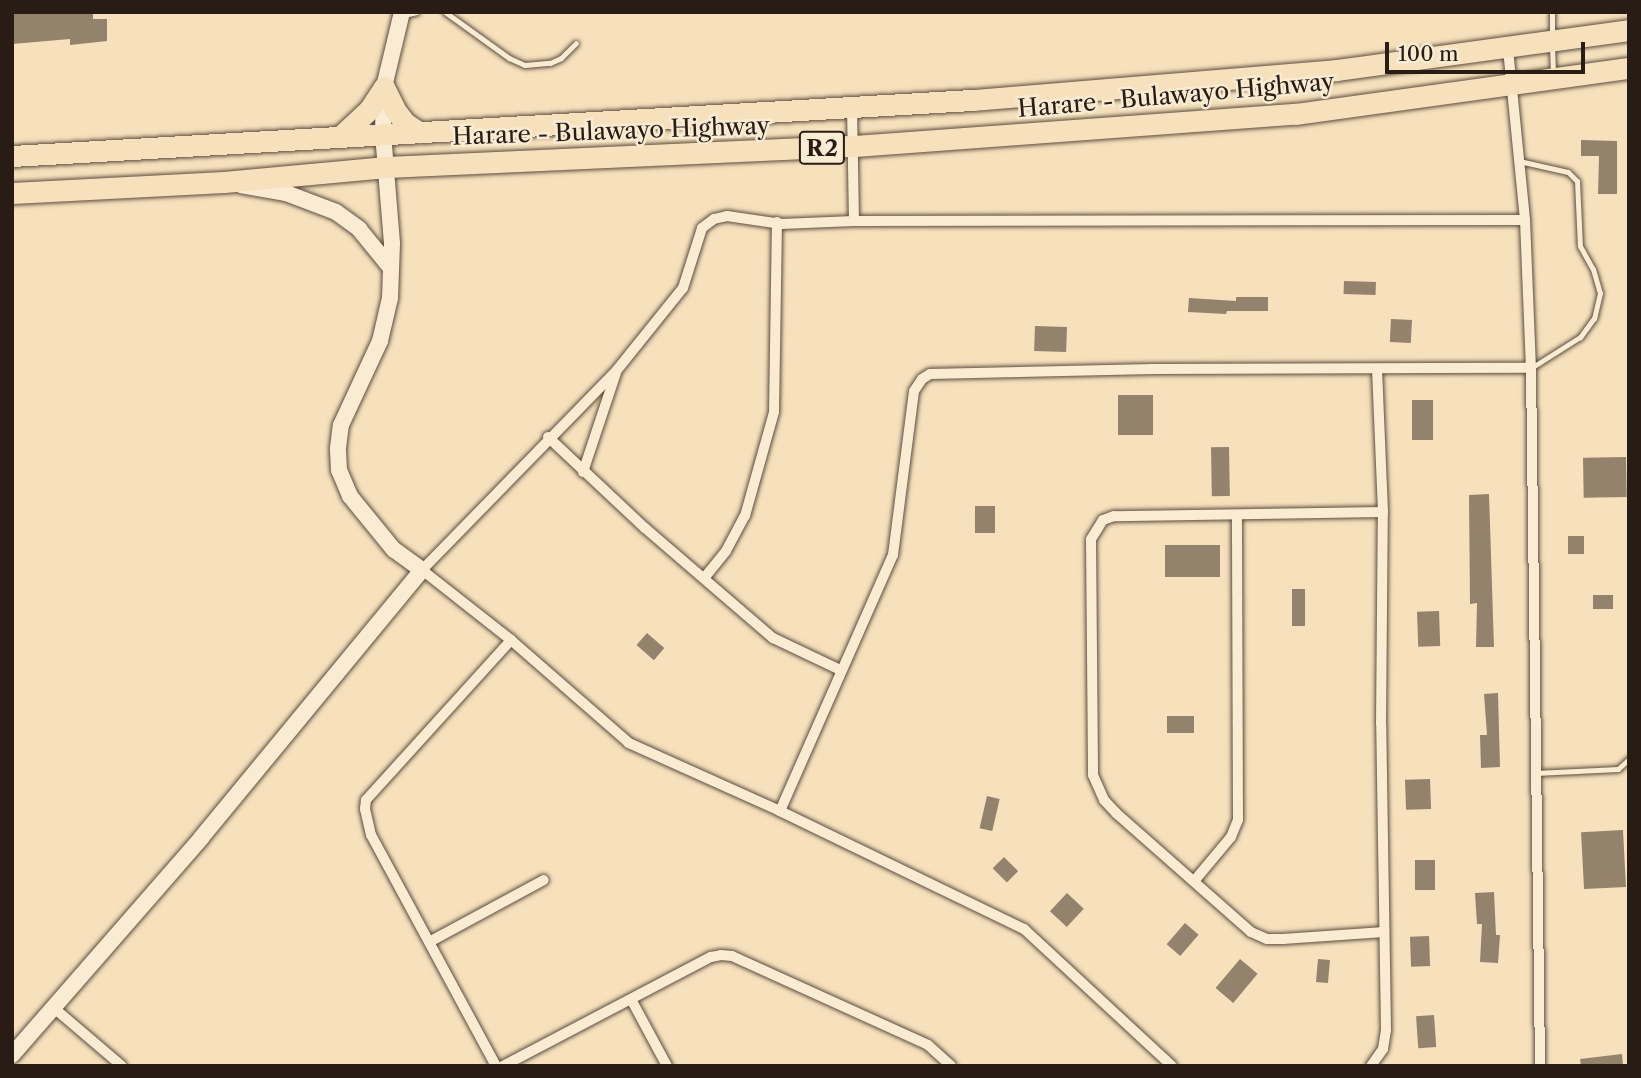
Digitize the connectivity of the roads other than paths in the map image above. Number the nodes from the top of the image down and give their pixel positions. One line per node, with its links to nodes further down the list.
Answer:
1 (445, 12): 6 (lane)
2 (1552, 12): 5 (lane)
3 (407, 13): 11 (street)
4 (1629, 30): 5 (highway, Harare - Bulawayo Highway / R2)
5 (1552, 42): 7 (highway, Harare - Bulawayo Highway / R2); 9 (lane)
6 (576, 43)
7 (1508, 49): 10 (street); 12 (highway, Harare - Bulawayo Highway / R2)
8 (1629, 68): 9 (highway, Harare - Bulawayo Highway / R2)
9 (1553, 80): 10 (highway, Harare - Bulawayo Highway / R2)
10 (1512, 85): 16 (highway, Harare - Bulawayo Highway / R2); 18 (street)
11 (384, 87): 13 (highway); 14 (street); 15 (highway)
12 (852, 107): 13 (highway, Harare - Bulawayo Highway / R2); 16 (street)
13 (419, 132): 14 (highway, Harare - Bulawayo Highway / R2)
14 (383, 134): 15 (highway, Harare - Bulawayo Highway / R2); 19 (street)
15 (342, 135): 17 (highway, Harare - Bulawayo Highway / R2)
16 (855, 146): 19 (highway, Harare - Bulawayo Highway / R2); 23 (street)
17 (12, 156)
18 (1519, 161): 22 (street); 26 (lane)
19 (386, 167): 20 (highway, Harare - Bulawayo Highway / R2); 25 (street)
20 (224, 182): 21 (highway, Harare - Bulawayo Highway / R2); 25 (street)
21 (12, 193)
22 (1525, 220): 23 (street); 26 (street)
23 (854, 221): 24 (street)
24 (777, 222): 28 (street); 34 (street)
25 (390, 267): 33 (street)
26 (1531, 368): 27 (street); 38 (street)
27 (1377, 369): 31 (street); 36 (street)
28 (617, 370): 29 (street); 30 (street)
29 (548, 437): 30 (street); 33 (street)
30 (583, 472): 34 (street)
31 (1383, 512): 32 (street); 42 (street)
32 (1237, 515): 41 (street); 41 (street)
33 (422, 570): 35 (street); 45 (street)
34 (705, 577): 36 (street)
35 (511, 640): 39 (street); 43 (street)
36 (840, 670): 39 (street)
37 (1629, 759): 38 (lane)
38 (1535, 772): 54 (street)
39 (780, 811): 52 (street)
40 (544, 880): 43 (street)
41 (1195, 880): 42 (street)
42 (1383, 932): 53 (street)
43 (431, 941): 48 (street)
44 (632, 1001): 49 (street); 50 (street); 51 (street)
45 (54, 1007): 46 (street); 47 (street)
46 (12, 1055)
47 (122, 1066)
48 (496, 1066)
49 (503, 1066)
50 (667, 1066)
51 (951, 1066)
52 (1172, 1066)
53 (1371, 1066)
54 (1540, 1066)

